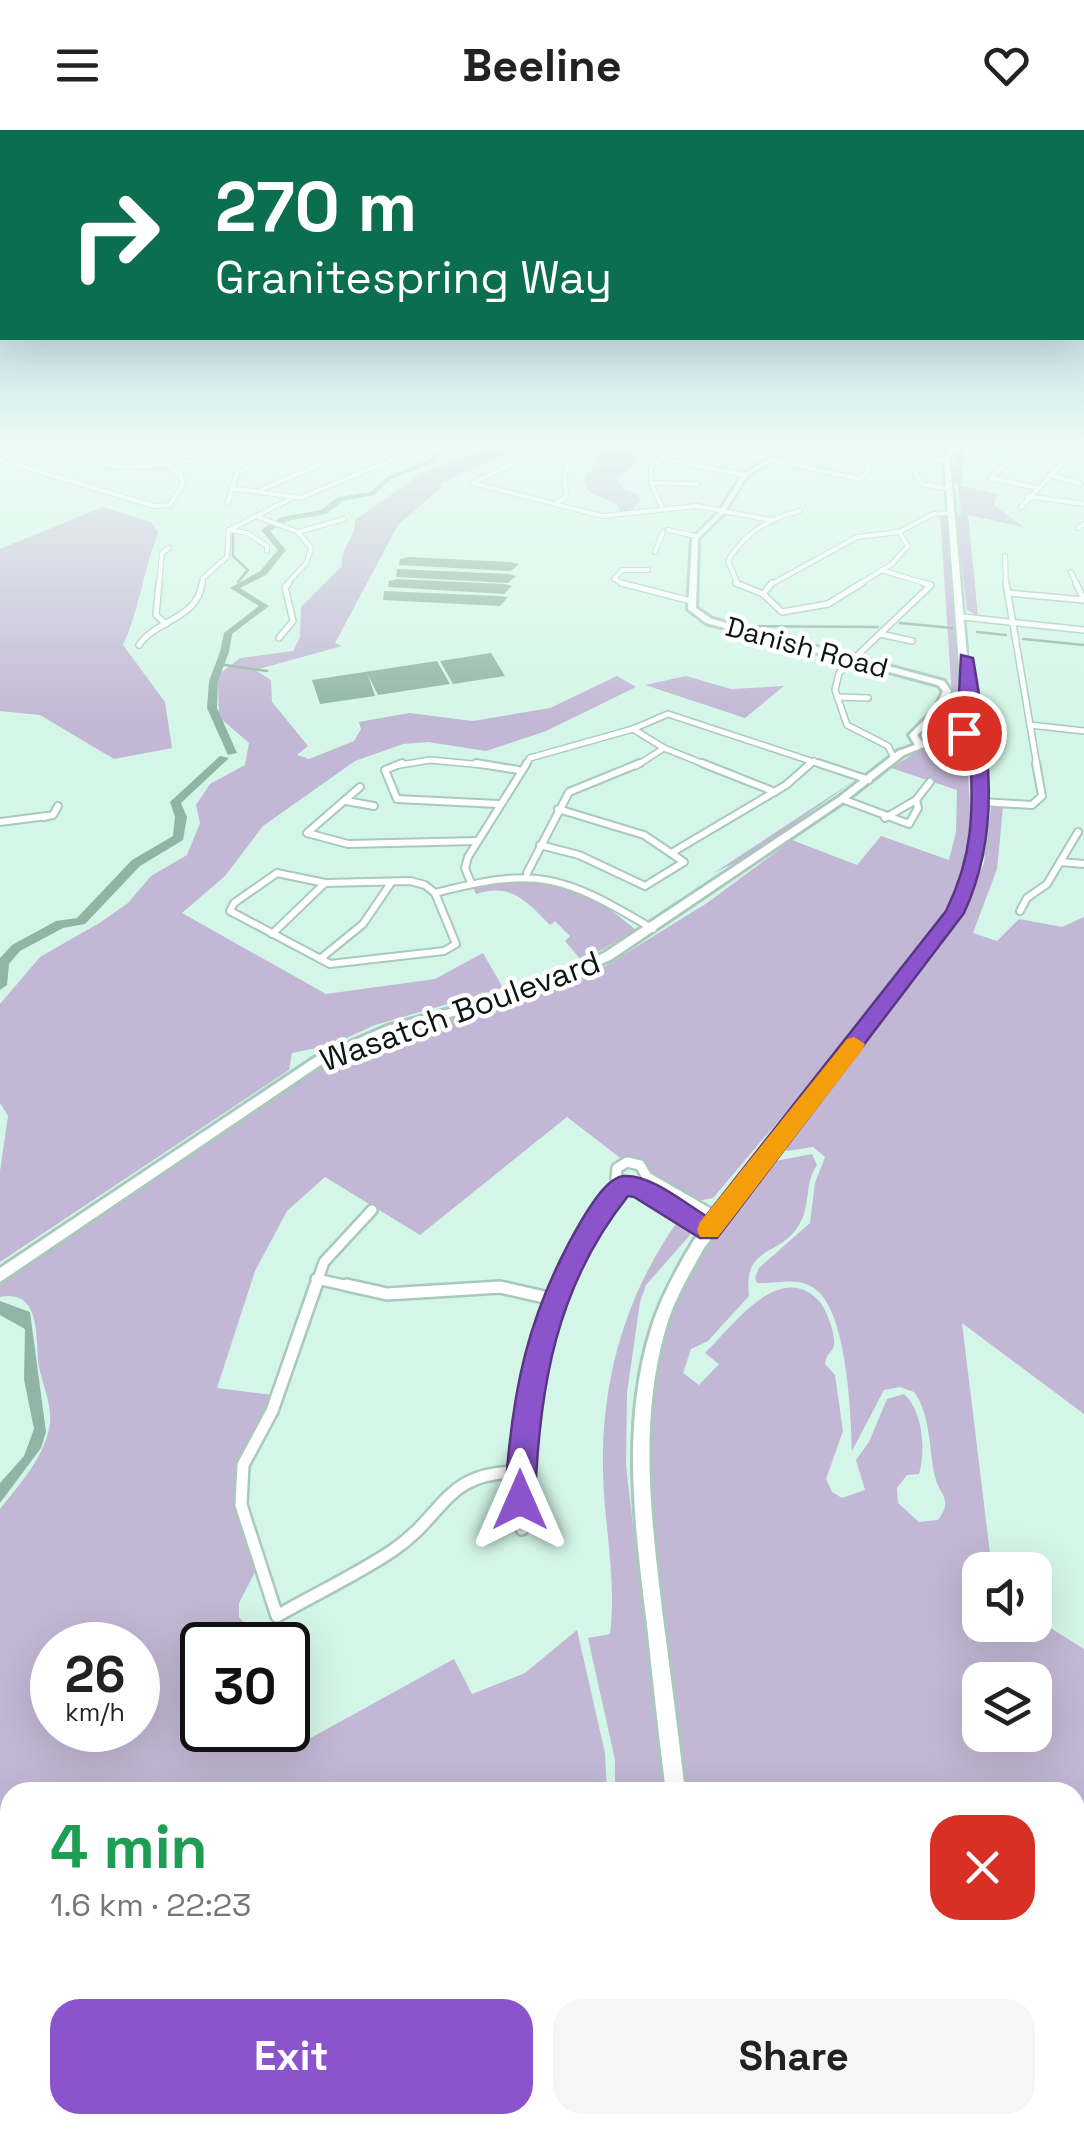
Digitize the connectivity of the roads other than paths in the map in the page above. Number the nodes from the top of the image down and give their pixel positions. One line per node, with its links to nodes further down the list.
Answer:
1 (696, 536): 20 (main road, Danish Road)
2 (229, 537): 23 (street)
3 (253, 537): 11 (street)
4 (303, 537): 26 (street)
5 (663, 537): 12 (street)
6 (749, 537): 18 (street)
7 (861, 537): 18 (street)
8 (902, 537): 15 (street)
9 (955, 537): 21 (main road)
10 (169, 548): 23 (street)
11 (267, 551)
12 (655, 552)
13 (1005, 556): 17 (street)
14 (648, 570): 20 (street)
15 (881, 570): 18 (street); 25 (street)
16 (1072, 572): 19 (street)
17 (1008, 593): 19 (street); 22 (street)
18 (763, 594)
19 (1084, 600)
20 (691, 601): 29 (main road, Danish Road)
21 (963, 616): 22 (street); 32 (main road)
22 (1013, 622): 24 (street); 33 (street)
23 (166, 624): 28 (street)
24 (1084, 630)
25 (880, 634): 27 (street); 29 (street)
26 (279, 638)
27 (912, 641)
28 (139, 645)
29 (854, 659): 30 (street); 36 (main road, Danish Road)
30 (837, 697): 31 (street); 39 (street)
31 (868, 698)
32 (970, 714): 36 (main road, Wasatch Boulevard); 38 (main road)
33 (1030, 725): 35 (street); 50 (street)
34 (634, 729): 37 (street); 40 (street); 41 (street)
35 (1084, 731)
36 (919, 746): 38 (main road, Wasatch Boulevard); 39 (main road, Wasatch Boulevard)
37 (664, 748): 45 (street); 54 (street)
38 (975, 748): 50 (main road)
39 (894, 758): 42 (main road, Wasatch Boulevard)
40 (814, 761): 42 (street); 45 (street)
41 (518, 770): 47 (street); 51 (street)
42 (869, 780): 46 (main road, Wasatch Boulevard)
43 (930, 782): 48 (street)
44 (360, 787): 49 (street)
45 (775, 792): 60 (street)
46 (842, 799): 55 (street); 69 (main road, Wasatch Boulevard)
47 (397, 800): 51 (street)
48 (916, 800): 55 (street); 55 (street)
49 (346, 801): 53 (street); 58 (street)
50 (982, 802): 74 (main road)
51 (498, 804): 58 (street)
52 (58, 806): 56 (street)
53 (374, 806)
54 (558, 809): 59 (street); 60 (street)
55 (885, 818)
56 (0, 822)
57 (1078, 832): 61 (street)
58 (477, 841): 66 (street)
59 (540, 845): 60 (street); 63 (street)
60 (673, 852)
61 (1060, 862): 62 (street); 68 (street)
62 (1084, 864)
63 (526, 873): 66 (street); 69 (street)
64 (325, 882): 65 (street); 70 (street); 70 (street)
65 (391, 882): 67 (street); 71 (street)
66 (471, 883): 67 (street)
67 (435, 892): 71 (street)
68 (1020, 911)
69 (653, 929): 75 (main road, Wasatch Boulevard)
70 (272, 934): 71 (street)
71 (320, 959)
72 (622, 1186): 74 (street); 74 (street); 77 (street)
73 (372, 1210): 76 (street)
74 (713, 1224): 80 (main road)
75 (0, 1276)
76 (316, 1279): 77 (street); 78 (street)
77 (553, 1300): 78 (street)
78 (518, 1472): 79 (street)
79 (522, 1529)
80 (675, 1782)

